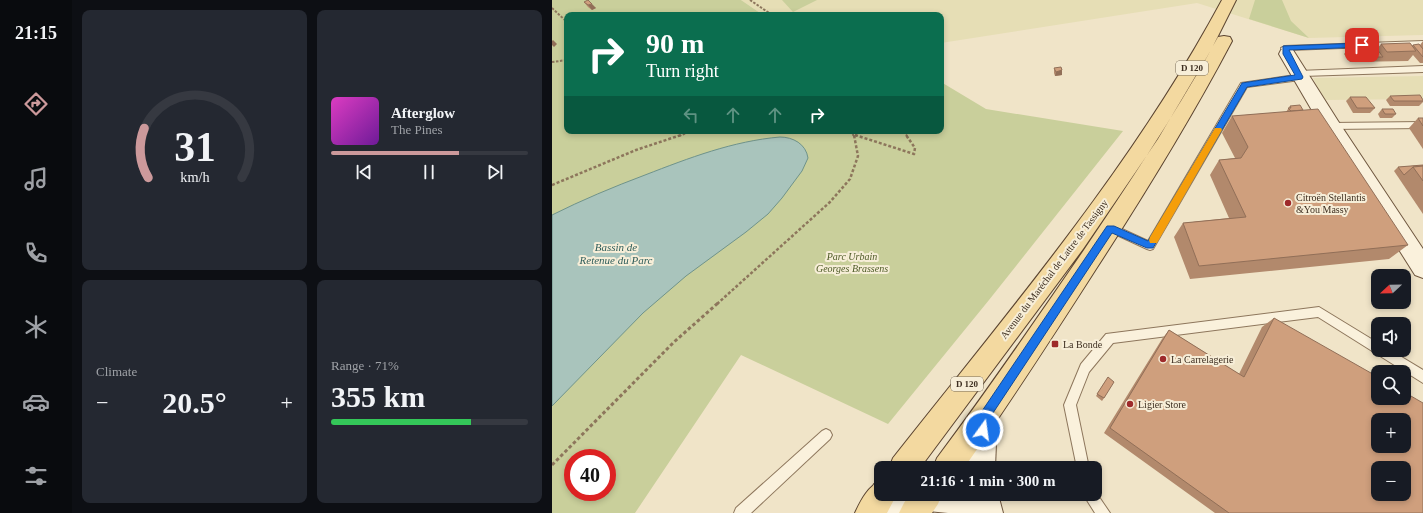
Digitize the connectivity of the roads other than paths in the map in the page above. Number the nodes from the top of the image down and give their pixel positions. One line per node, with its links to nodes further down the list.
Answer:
1 (1229, 0): 16 (main road, Avenue du Maréchal de Lattre de Tassigny / D 120)
2 (1242, 0): 9 (main road, Avenue du Maréchal de Lattre de Tassigny / D 120)
3 (1423, 43): 4 (lane)
4 (1287, 54): 6 (street)
5 (1423, 69): 6 (lane)
6 (1299, 76): 8 (street); 9 (lane)
7 (1423, 124): 8 (lane)
8 (1331, 126): 10 (street)
9 (1111, 228): 14 (main road, Avenue du Maréchal de Lattre de Tassigny / D 120)
10 (1423, 268)
11 (1371, 344): 19 (lane)
12 (1392, 357): 13 (lane)
13 (1423, 377)
14 (984, 418): 17 (main road, Avenue du Maréchal de Lattre de Tassigny / D 120); 18 (street)
15 (826, 436): 25 (lane)
16 (908, 461)
17 (952, 461)
18 (982, 461)
19 (1082, 461)
20 (878, 501): 26 (main road)
21 (887, 501): 27 (street)
22 (956, 501): 28 (street)
23 (985, 501): 29 (street)
24 (1095, 501): 30 (lane)
25 (741, 513)
26 (870, 513)
27 (895, 513)
28 (968, 513)
29 (988, 513)
30 (1103, 513)

